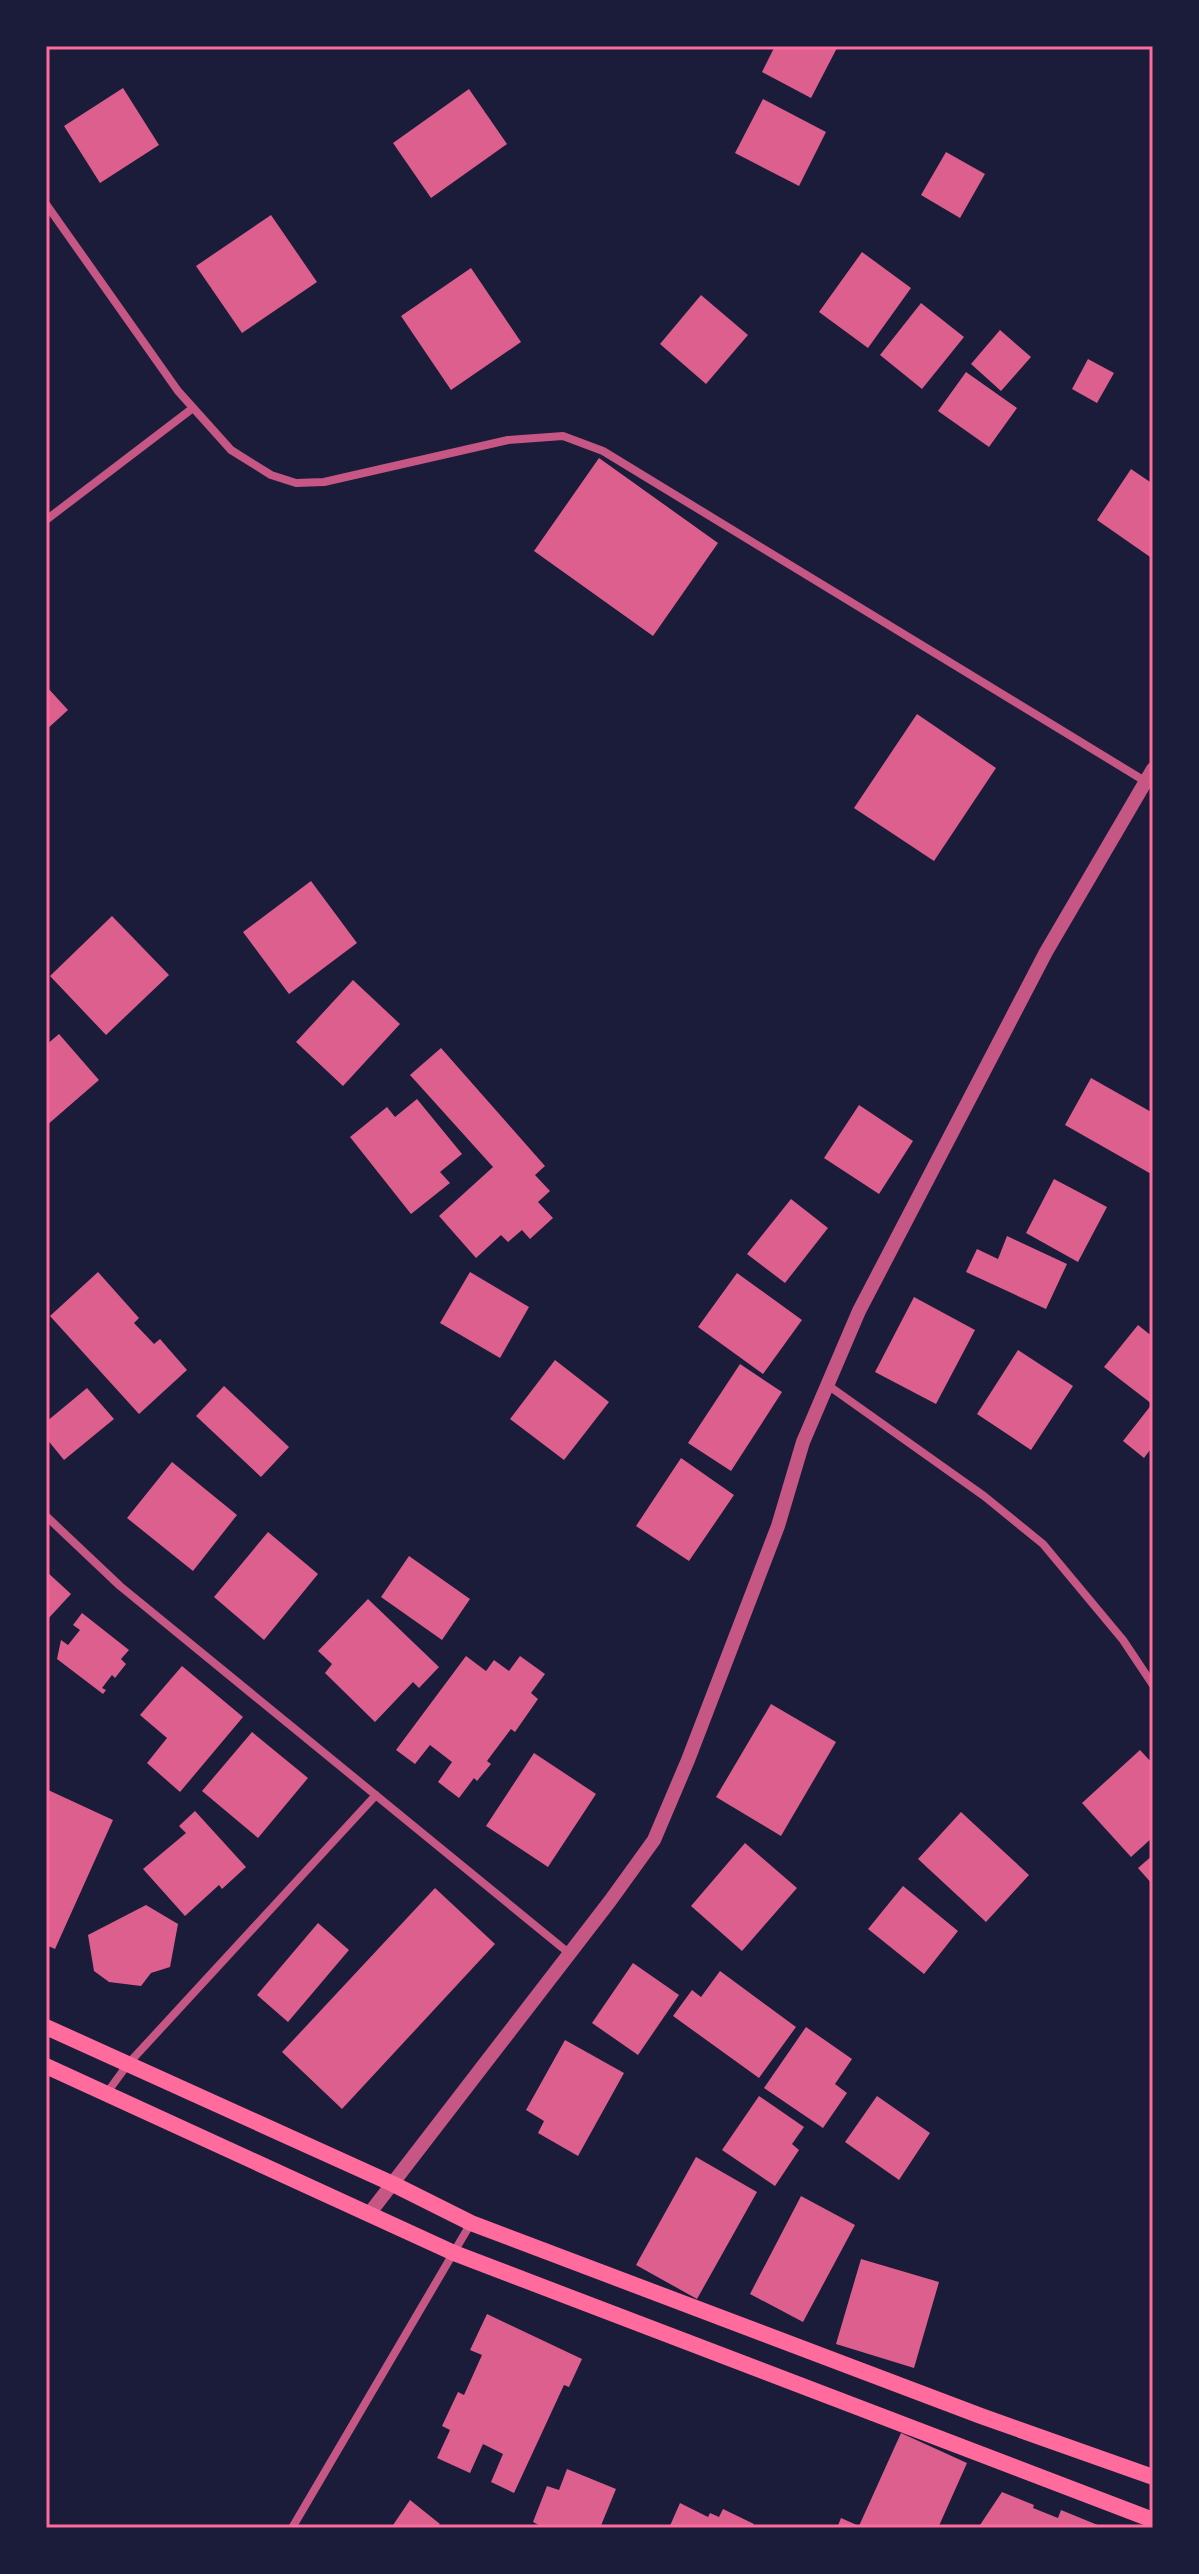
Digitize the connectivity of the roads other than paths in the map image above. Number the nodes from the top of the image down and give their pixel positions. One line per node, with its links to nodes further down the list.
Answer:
1 (46, 204): 2 (street)
2 (193, 408): 3 (street); 4 (street)
3 (46, 520)
4 (1151, 779): 5 (street)
5 (829, 1386): 7 (street); 9 (street)
6 (46, 1516): 8 (street)
7 (1153, 1685)
8 (376, 1795): 9 (street); 11 (street)
9 (570, 1954): 14 (street)
10 (46, 2027): 11 (main road)
11 (128, 2064): 13 (street); 14 (main road)
12 (46, 2066): 13 (main road)
13 (106, 2094): 15 (main road)
14 (393, 2184): 15 (street); 16 (main road)
15 (369, 2214): 17 (main road)
16 (471, 2223): 17 (street); 18 (main road)
17 (454, 2253): 19 (main road); 20 (street)
18 (1153, 2477)
19 (1153, 2520)
20 (292, 2528)

